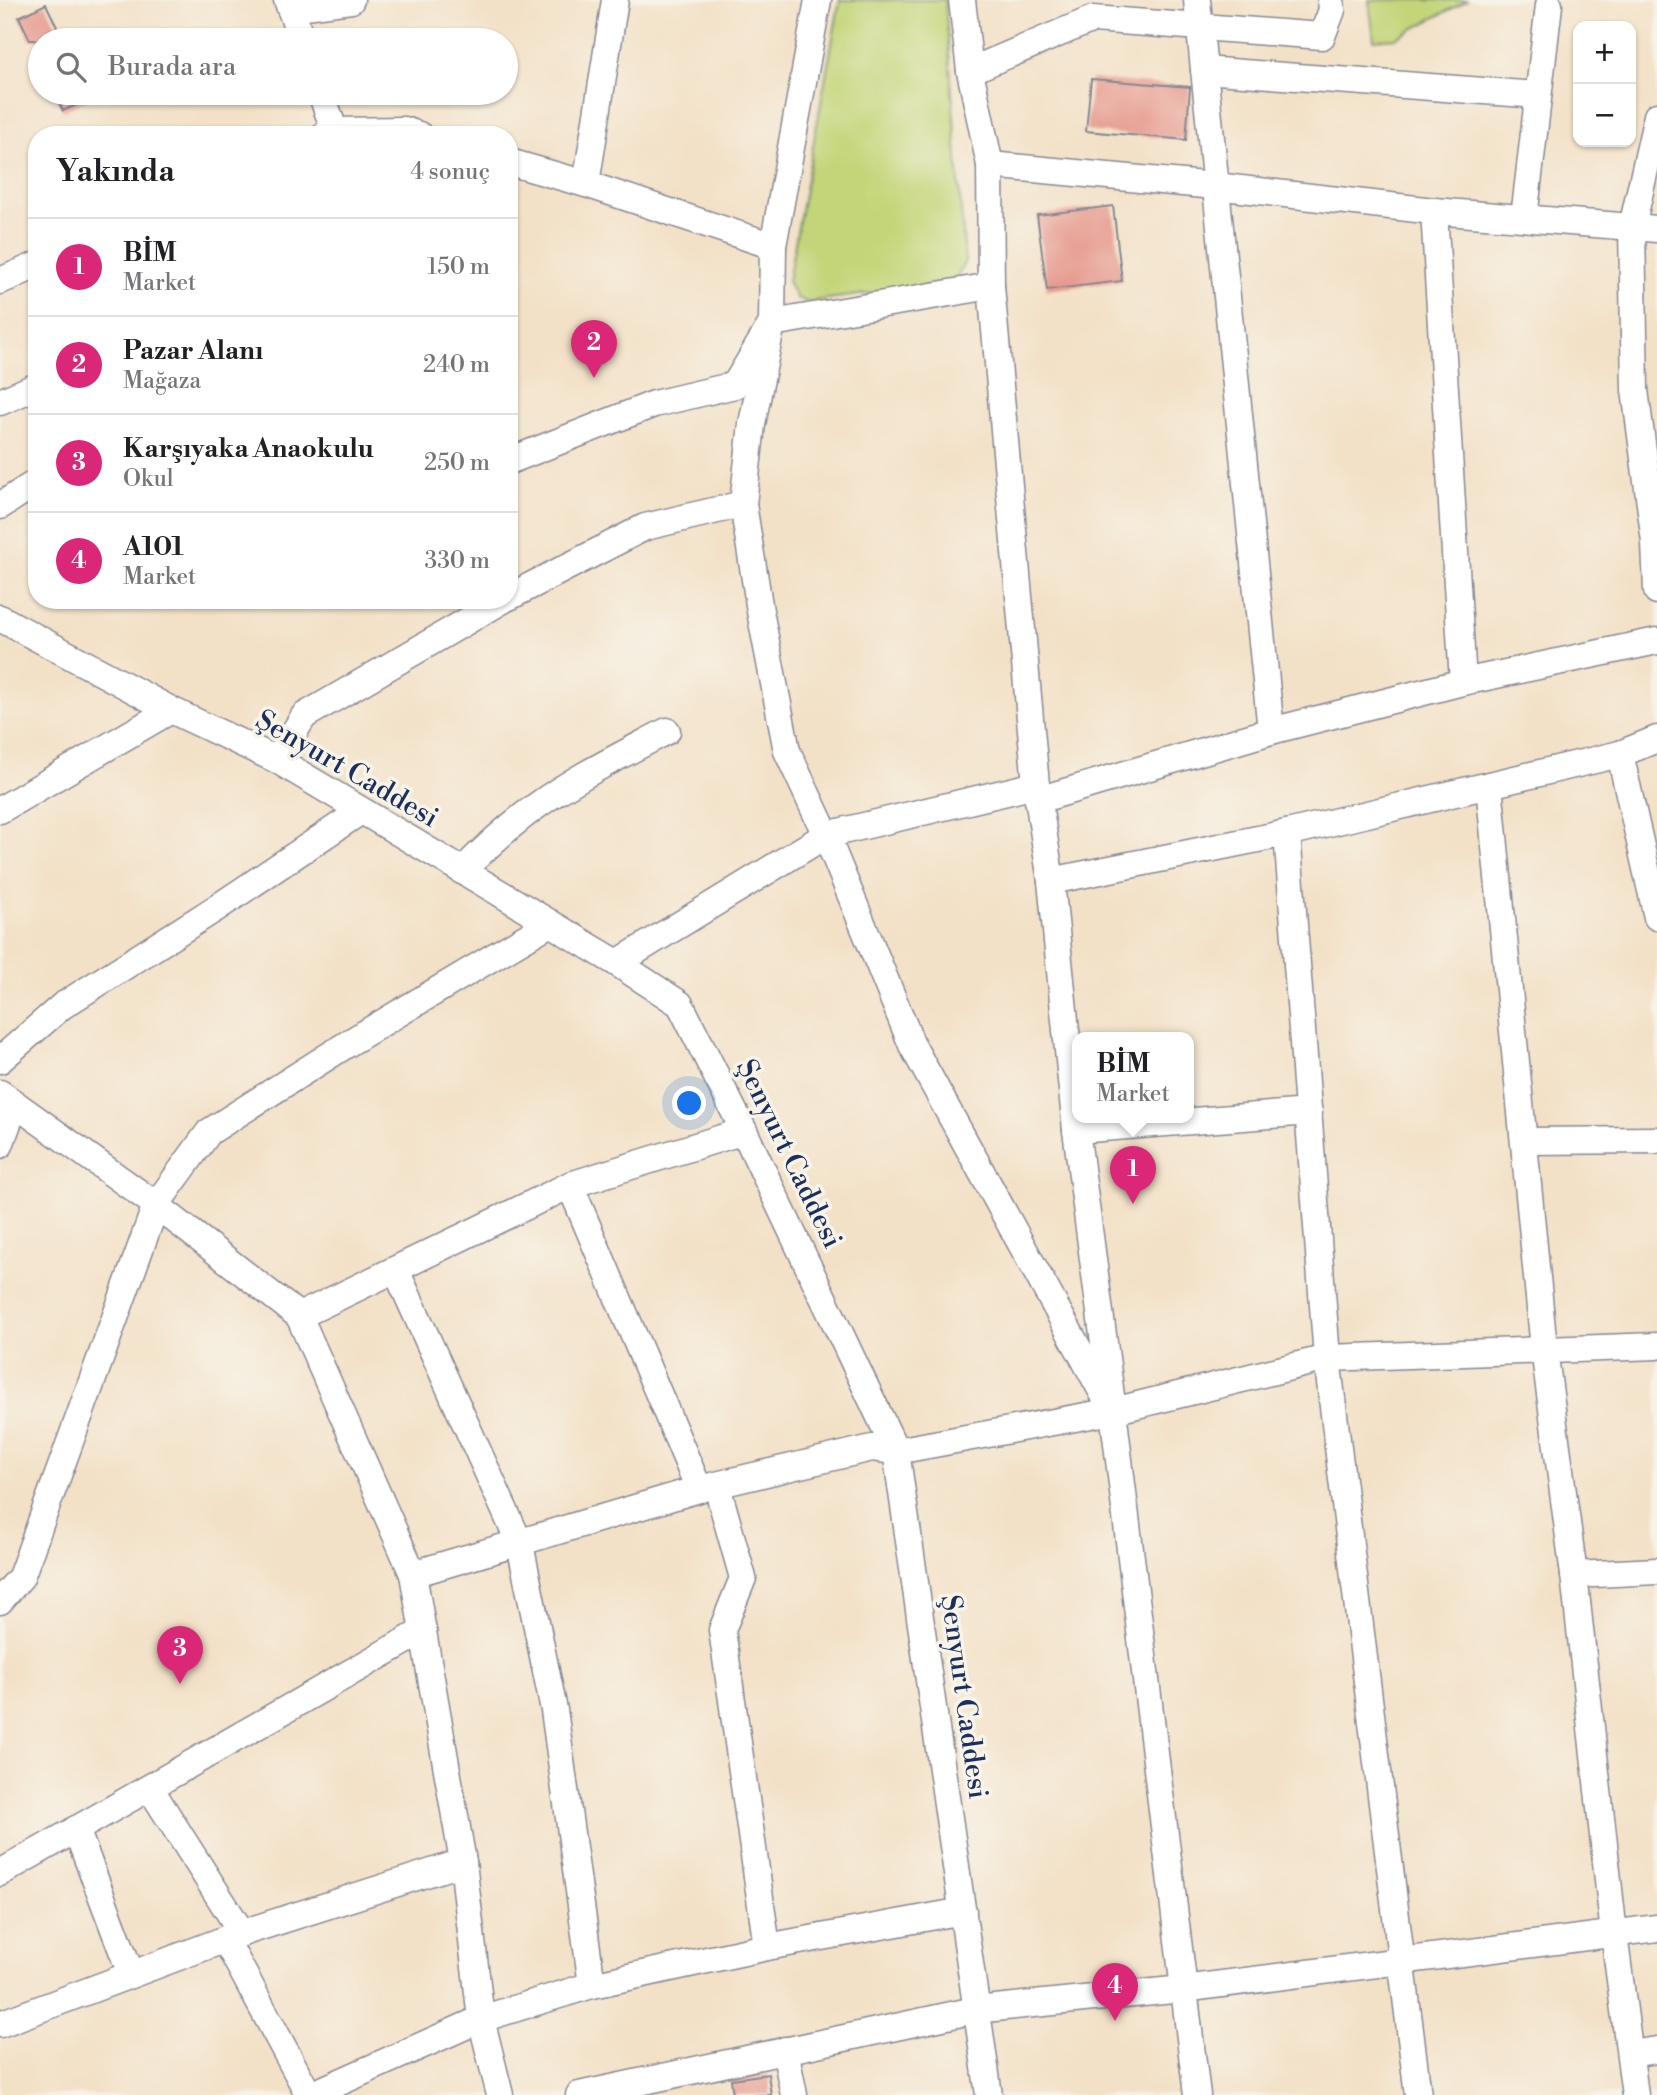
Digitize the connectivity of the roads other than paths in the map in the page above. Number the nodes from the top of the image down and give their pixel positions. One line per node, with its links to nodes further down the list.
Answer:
1 (351, 0): 7 (street)
2 (615, 0): 19 (street)
3 (818, 0): 24 (street)
4 (962, 0): 12 (street)
5 (1198, 0): 9 (street)
6 (1331, 0): 9 (street)
7 (288, 4): 10 (street)
8 (1549, 5): 13 (street)
9 (1200, 26): 11 (street); 12 (street)
10 (297, 28)
11 (1204, 70): 13 (street); 20 (street)
12 (970, 71): 18 (street)
13 (1538, 95): 22 (street)
14 (324, 105): 16 (street)
15 (1657, 116): 23 (street)
16 (330, 126)
17 (518, 165): 19 (street)
18 (990, 165): 20 (street); 27 (street)
19 (586, 184): 24 (street)
20 (1215, 186): 21 (street); 45 (street)
21 (1434, 211): 22 (street); 42 (street)
22 (1524, 219): 23 (street)
23 (1645, 228): 29 (street)
24 (773, 246): 28 (street)
25 (28, 269): 26 (street)
26 (0, 281)
27 (991, 286): 28 (street); 50 (street)
28 (772, 323): 32 (street); 34 (street)
29 (1646, 389): 36 (street)
30 (28, 390): 31 (street)
31 (0, 402)
32 (518, 457)
33 (28, 488): 35 (street)
34 (743, 504): 38 (street); 54 (street)
35 (0, 506)
36 (1656, 541): 37 (street)
37 (1657, 591)
38 (518, 592)
39 (488, 609): 48 (street)
40 (0, 618): 43 (street, Şenyurt Caddesi)
41 (1657, 640): 42 (street)
42 (1463, 682): 45 (street)
43 (170, 710): 48 (street, Şenyurt Caddesi); 51 (street)
44 (667, 731): 55 (street)
45 (1271, 732): 50 (street)
46 (1657, 739): 47 (street)
47 (1620, 754): 49 (street); 57 (street)
48 (277, 760): 52 (street, Şenyurt Caddesi)
49 (1489, 785): 53 (street); 70 (street)
50 (1037, 792): 54 (street); 56 (street)
51 (0, 810)
52 (361, 811): 55 (street, Şenyurt Caddesi); 60 (street)
53 (1287, 833): 56 (street); 63 (street)
54 (826, 835): 59 (street); 79 (street)
55 (462, 871): 58 (street, Şenyurt Caddesi)
56 (1051, 881): 61 (street)
57 (1657, 917)
58 (550, 923): 59 (street, Şenyurt Caddesi); 73 (street)
59 (617, 963): 68 (street, Şenyurt Caddesi)
60 (0, 1060)
61 (1072, 1090)
62 (7, 1098): 71 (street); 73 (street)
63 (1309, 1112): 64 (street); 78 (street)
64 (1194, 1121)
65 (1075, 1123): 67 (street)
66 (1167, 1123): 67 (street)
67 (1076, 1130): 79 (street)
68 (744, 1131): 72 (street); 80 (street, Şenyurt Caddesi)
69 (1657, 1140): 70 (street)
70 (1525, 1141): 77 (street)
71 (0, 1145)
72 (570, 1185): 74 (street); 81 (street)
73 (156, 1205): 75 (street); 86 (street)
74 (396, 1270): 75 (street); 82 (street)
75 (299, 1316): 84 (street)
76 (1657, 1346): 77 (street)
77 (1545, 1349): 78 (street); 85 (street)
78 (1327, 1359): 79 (street); 97 (street)
79 (1113, 1411): 80 (street); 100 (street)
80 (896, 1451): 81 (street); 92 (street, Şenyurt Caddesi)
81 (708, 1488): 82 (street); 96 (street)
82 (520, 1544): 84 (street); 99 (street)
83 (1657, 1571): 85 (street)
84 (413, 1574): 87 (street)
85 (1574, 1575): 94 (street)
86 (0, 1601)
87 (423, 1632): 88 (street); 90 (street)
88 (150, 1788): 89 (street); 95 (street)
89 (76, 1829): 91 (street); 98 (street)
90 (463, 1862): 95 (street); 102 (street)
91 (0, 1873)
92 (963, 1911): 96 (street); 101 (street, Şenyurt Caddesi)
93 (1657, 1928): 94 (street)
94 (1614, 1934): 97 (street); 106 (street)
95 (234, 1936): 98 (street); 107 (street)
96 (767, 1947): 99 (street)
97 (1400, 1960): 100 (street); 113 (street)
98 (131, 1974): 103 (street)
99 (592, 1985): 102 (street)
100 (1183, 1989): 101 (street); 112 (street)
101 (975, 2010): 104 (street); 111 (street, Şenyurt Caddesi)
102 (481, 2019): 107 (street); 108 (street)
103 (0, 2024)
104 (785, 2050): 109 (street); 110 (street)
105 (1657, 2050): 106 (street)
106 (1630, 2054): 114 (street)
107 (310, 2095)
108 (500, 2095)
109 (579, 2095)
110 (794, 2095)
111 (989, 2095)
112 (1197, 2095)
113 (1418, 2095)
114 (1635, 2095)

